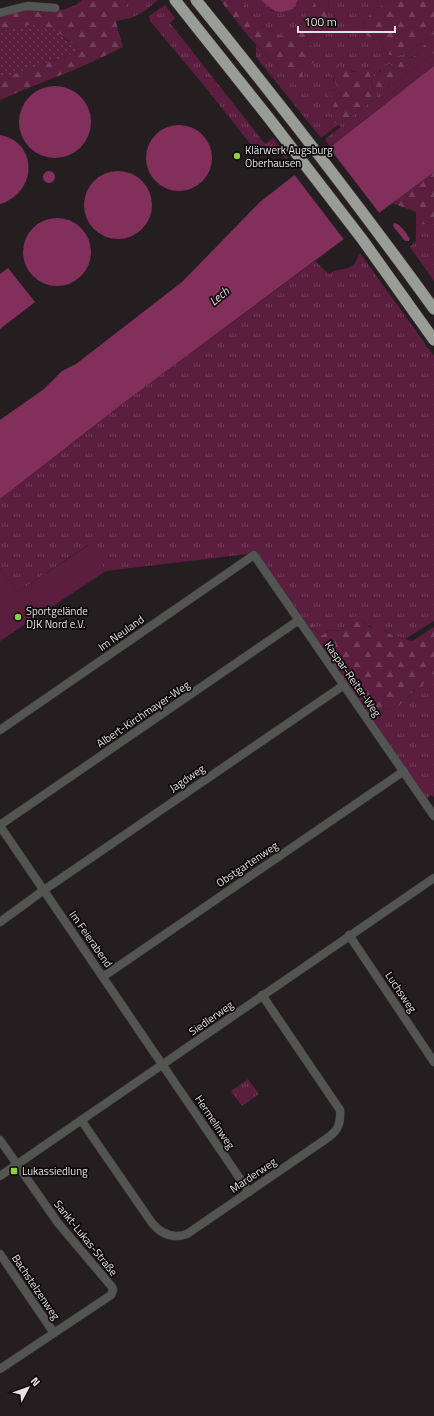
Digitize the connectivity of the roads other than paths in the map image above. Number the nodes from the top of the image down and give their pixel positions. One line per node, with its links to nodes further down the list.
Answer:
1 (50, 0): 4 (street)
2 (175, 0): 6 (highway)
3 (196, 0): 5 (highway)
4 (0, 13)
5 (434, 309)
6 (434, 340)
7 (254, 556): 8 (street, Kaspar-Reiter-Weg); 10 (street, Im Neuland)
8 (299, 620): 9 (street, Kaspar-Reiter-Weg); 13 (street, Albert-Kirchmayer-Weg)
9 (344, 684): 11 (street, Kaspar-Reiter-Weg); 15 (street, Jagdweg)
10 (0, 730)
11 (404, 772): 12 (street, Kaspar-Reiter-Weg); 18 (street, Obstgartenweg)
12 (434, 816)
13 (0, 825): 15 (street, Im Feierabend)
14 (434, 878): 17 (street, Siedlerweg)
15 (44, 890): 16 (street, Jagdweg); 18 (street, Im Feierabend)
16 (0, 922)
17 (349, 935): 19 (street, Siedlerweg); 20 (street, Luchsweg)
18 (104, 976): 21 (street, Im Feierabend)
19 (262, 995): 21 (street, Siedlerweg); 26 (street, Marderweg)
20 (434, 1062)
21 (163, 1064): 22 (street, Siedlerweg); 26 (street, Hermelinweg)
22 (81, 1120): 24 (street, Siedlerweg); 26 (street, Marderweg)
23 (0, 1140): 24 (street)
24 (18, 1164): 25 (street, Siedlerweg); 28 (street, Sankt-Lukas-Straße)
25 (0, 1176)
26 (249, 1192)
27 (1, 1257): 28 (street, Bachstelzenweg)
28 (54, 1333): 29 (street, Sankt-Lukas-Straße)
29 (0, 1369)

